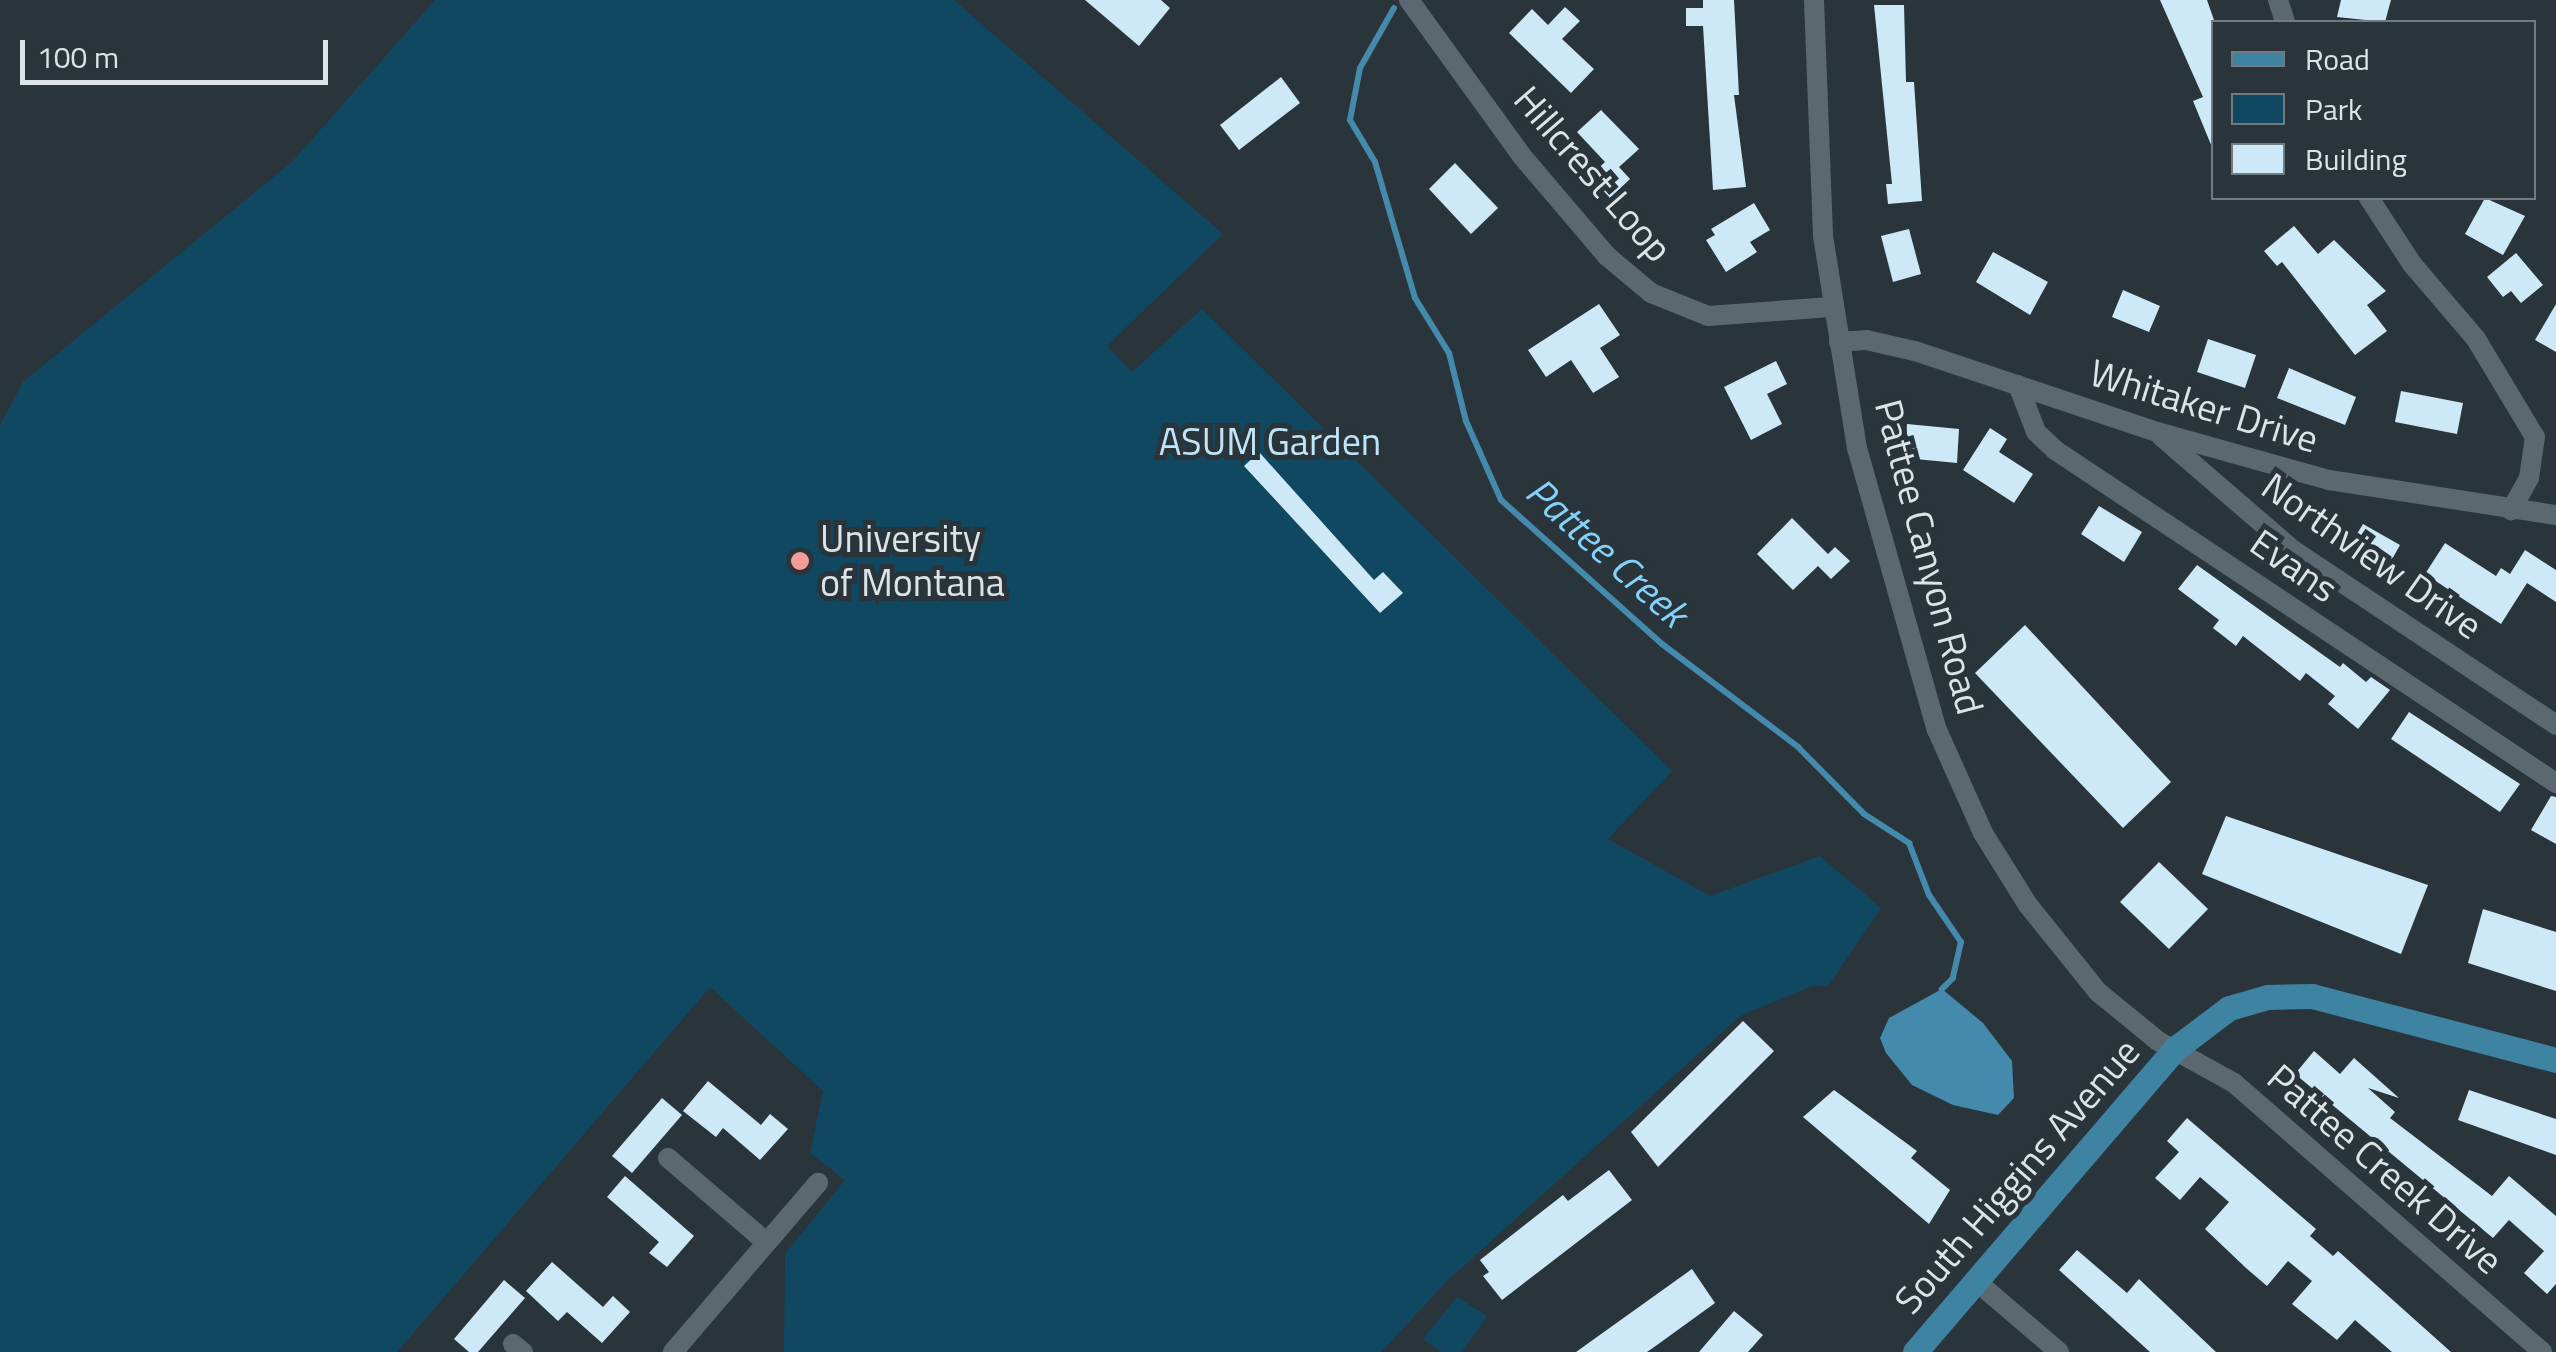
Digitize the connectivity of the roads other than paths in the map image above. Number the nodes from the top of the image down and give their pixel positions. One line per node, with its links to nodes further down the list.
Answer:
1 (1409, 0): 4 (street, Hillcrest Loop)
2 (1814, 0): 4 (street, Pattee Canyon Road)
3 (2370, 200): 8 (street)
4 (1831, 308): 5 (street, Pattee Canyon Road)
5 (1838, 342): 6 (street, Whitaker Drive); 12 (street, Pattee Canyon Road)
6 (2018, 385): 7 (street, Whitaker Drive); 11 (street, Evans)
7 (2157, 432): 8 (street, Whitaker Drive); 10 (street, Northview Drive)
8 (2510, 510): 9 (street, Whitaker Drive)
9 (2556, 515)
10 (2556, 725)
11 (2556, 783)
12 (2176, 1048): 13 (main road, South Higgins Avenue); 17 (main road, South Higgins Avenue); 21 (street, Pattee Creek Drive)
13 (2556, 1060)
14 (668, 1158): 16 (street)
15 (818, 1182): 16 (street)
16 (768, 1242): 18 (street)
17 (1976, 1281): 19 (main road, South Higgins Avenue); 20 (street)
18 (674, 1352)
19 (1915, 1352)
20 (2059, 1352)
21 (2542, 1352)

